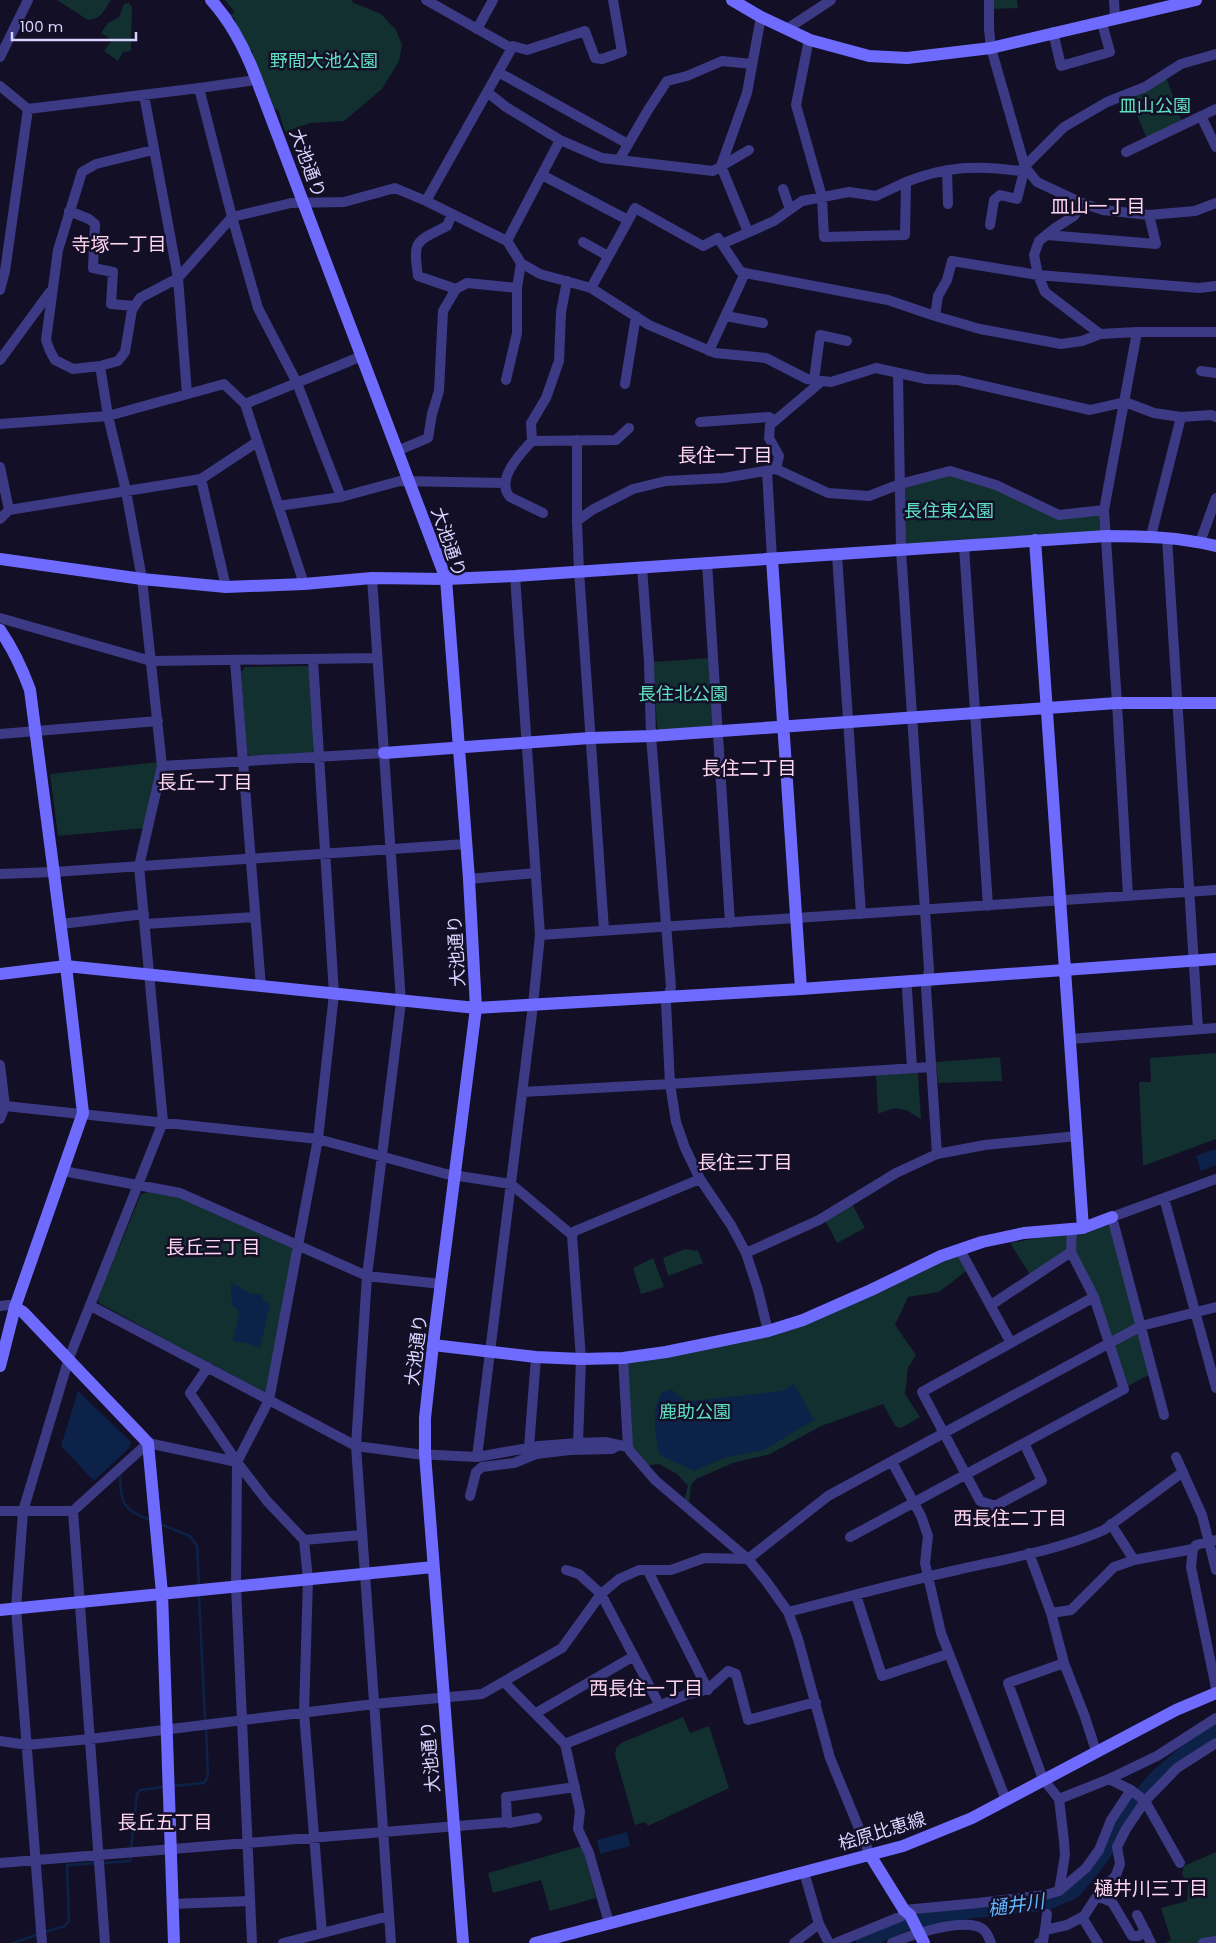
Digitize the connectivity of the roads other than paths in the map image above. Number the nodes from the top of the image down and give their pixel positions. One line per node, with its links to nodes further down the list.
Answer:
1 (28, 0): 22 (street)
2 (211, 0): 25 (street, 大池通り)
3 (426, 0): 15 (street)
4 (493, 0): 15 (street)
5 (613, 0): 19 (street)
6 (732, 0): 11 (street)
7 (831, 0): 16 (street)
8 (989, 0): 20 (street)
9 (1114, 0): 13 (street)
10 (1196, 0): 13 (street)
11 (747, 4): 12 (street)
12 (761, 17): 16 (street); 23 (street)
13 (1115, 19): 14 (street)
14 (1102, 23): 17 (street); 17 (street)
15 (476, 29): 19 (street)
16 (787, 29): 18 (street)
17 (1053, 32): 20 (street)
18 (809, 39): 20 (street); 46 (street)
19 (511, 48): 24 (street)
20 (991, 48): 41 (street)
21 (1216, 54): 41 (street)
22 (0, 57)
23 (752, 64): 34 (street); 40 (street)
24 (498, 72): 28 (street); 34 (street)
25 (256, 78): 27 (street); 48 (street, 大池通り)
26 (0, 86): 30 (street)
27 (199, 88): 29 (street); 56 (street)
28 (487, 92): 33 (street); 47 (street)
29 (144, 95): 30 (street); 36 (street)
30 (28, 109): 66 (street)
31 (1216, 109): 32 (street)
32 (1201, 116): 35 (street); 38 (street)
33 (560, 140): 39 (street); 43 (street)
34 (628, 144): 39 (street)
35 (1216, 148)
36 (153, 150): 53 (street); 69 (street)
37 (749, 150): 40 (street)
38 (1126, 152)
39 (619, 160): 40 (street)
40 (721, 166): 59 (street)
41 (1025, 167): 42 (street); 49 (street); 58 (street)
42 (948, 170): 44 (street); 51 (street)
43 (542, 175): 57 (street); 61 (street)
44 (906, 182): 46 (street); 46 (street)
45 (783, 189): 52 (street)
46 (822, 197): 52 (street)
47 (426, 201): 48 (street); 54 (street)
48 (304, 203): 56 (street); 87 (street, 大池通り)
49 (1084, 203): 55 (street); 60 (street)
50 (1216, 203): 55 (street)
51 (948, 204)
52 (790, 209): 59 (street)
53 (69, 211): 76 (street); 77 (street)
54 (452, 214): 61 (street); 74 (street)
55 (1149, 215): 60 (street)
56 (232, 218): 69 (street); 95 (street)
57 (628, 220): 63 (street); 64 (street)
58 (990, 225)
59 (748, 232): 63 (street)
60 (1047, 235): 68 (street)
61 (508, 241): 65 (street)
62 (583, 242): 64 (street)
63 (722, 244): 67 (street)
64 (608, 256): 73 (street)
65 (521, 263): 70 (street); 72 (street)
66 (2, 268): 75 (street)
67 (745, 273): 79 (street); 80 (street)
68 (1038, 275): 71 (street); 80 (street); 84 (street)
69 (178, 278): 77 (street); 97 (street)
70 (567, 281): 73 (street); 108 (street)
71 (1216, 286)
72 (516, 288): 74 (street); 93 (street)
73 (591, 288): 78 (street)
74 (456, 289): 110 (street)
75 (0, 290)
76 (51, 291): 88 (street); 89 (street)
77 (134, 306): 89 (street)
78 (636, 316): 86 (street); 96 (street)
79 (726, 316): 81 (street); 86 (street)
80 (935, 316): 84 (street)
81 (763, 324)
82 (1137, 332): 83 (street); 84 (street); 98 (street)
83 (1216, 332)
84 (1100, 334)
85 (847, 341): 94 (street)
86 (709, 350): 94 (street)
87 (362, 356): 95 (street); 110 (street, 大池通り)
88 (0, 360)
89 (100, 366): 100 (street)
90 (1201, 371): 92 (street)
91 (898, 373): 94 (street); 98 (street); 116 (street)
92 (1216, 373)
93 (506, 380)
94 (818, 380): 103 (street)
95 (297, 383): 99 (street); 119 (street)
96 (625, 384)
97 (187, 394): 99 (street); 100 (street)
98 (1126, 402): 101 (street); 123 (street)
99 (244, 404): 109 (street)
100 (108, 416): 105 (street); 118 (street)
101 (1181, 417): 102 (street); 128 (street)
102 (1216, 417)
103 (775, 421): 104 (street); 112 (street)
104 (700, 422)
105 (0, 424)
106 (629, 428): 107 (street)
107 (577, 440): 108 (street); 126 (street)
108 (532, 441): 115 (street)
109 (257, 442): 113 (street); 121 (street)
110 (397, 451): 114 (street, 大池通り)
111 (0, 467): 117 (street)
112 (772, 470): 116 (street); 126 (street); 137 (street)
113 (201, 479): 118 (street); 146 (street)
114 (408, 482): 115 (street); 119 (street); 144 (street, 大池通り)
115 (505, 483): 124 (street)
116 (900, 484): 123 (street); 134 (street)
117 (2, 486): 122 (street)
118 (126, 491): 122 (street); 143 (street)
119 (341, 497): 121 (street)
120 (1216, 498): 131 (street)
121 (278, 506): 145 (street)
122 (9, 510): 125 (street)
123 (1104, 510): 127 (street)
124 (543, 513)
125 (0, 519)
126 (576, 522): 140 (street)
127 (1106, 536): 128 (street); 130 (street); 153 (street)
128 (1151, 536): 129 (street)
129 (1167, 538): 131 (street); 154 (street)
130 (1035, 540): 132 (street); 156 (street)
131 (1200, 542): 133 (street)
132 (964, 546): 134 (street); 157 (street)
133 (1216, 546)
134 (901, 550): 135 (street); 158 (street)
135 (837, 554): 137 (street); 160 (street)
136 (0, 559): 143 (street)
137 (772, 559): 138 (street); 161 (street)
138 (707, 563): 139 (street); 163 (street)
139 (642, 567): 140 (street); 165 (street)
140 (579, 571): 141 (street); 166 (street)
141 (515, 576): 144 (street); 167 (street)
142 (372, 578): 144 (street); 145 (street); 149 (street)
143 (142, 579): 146 (street); 152 (street)
144 (446, 579): 168 (street, 大池通り)
145 (304, 584): 146 (street)
146 (226, 587)
147 (0, 618): 152 (street)
148 (0, 630): 162 (street)
149 (377, 658): 151 (street); 169 (street)
150 (235, 660): 151 (street); 152 (street); 171 (street)
151 (313, 660): 170 (street)
152 (151, 662): 159 (street)
153 (1117, 703): 154 (street); 156 (street); 184 (street)
154 (1177, 703): 155 (street); 183 (street)
155 (1216, 703)
156 (1048, 708): 157 (street); 185 (street)
157 (975, 712): 158 (street); 186 (street)
158 (912, 717): 160 (street); 187 (street)
159 (158, 721): 162 (street); 172 (street)
160 (848, 722): 161 (street); 188 (street)
161 (782, 726): 163 (street); 191 (street)
162 (36, 731): 164 (street); 178 (street)
163 (718, 731): 165 (street); 192 (street)
164 (0, 734)
165 (651, 736): 166 (street); 194 (street)
166 (590, 738): 167 (street); 195 (street)
167 (526, 743): 168 (street); 179 (street)
168 (459, 747): 169 (street); 173 (street, 大池通り)
169 (384, 753): 170 (street); 174 (street)
170 (319, 757): 171 (street); 175 (street)
171 (243, 762): 172 (street); 176 (street)
172 (162, 766): 177 (street)
173 (466, 844): 174 (street); 181 (street, 大池通り)
174 (390, 849): 175 (street); 209 (street)
175 (325, 854): 176 (street); 207 (street)
176 (251, 859): 177 (street); 189 (street)
177 (139, 866): 178 (street); 190 (street)
178 (54, 872): 180 (street); 193 (street)
179 (536, 873): 181 (street); 196 (street)
180 (0, 874)
181 (469, 879): 211 (street, 大池通り)
182 (1216, 890): 183 (street)
183 (1189, 892): 184 (street); 198 (street)
184 (1128, 896): 185 (street)
185 (1060, 902): 186 (street); 200 (street)
186 (988, 906): 187 (street)
187 (925, 911): 188 (street); 203 (street)
188 (861, 914): 191 (street)
189 (255, 917): 190 (street); 204 (street)
190 (145, 919): 193 (street); 202 (street)
191 (796, 919): 192 (street); 205 (street)
192 (730, 923): 194 (street)
193 (61, 924): 199 (street)
194 (667, 927): 195 (street); 208 (street)
195 (604, 930): 196 (street)
196 (540, 935): 210 (street)
197 (1216, 958): 198 (street)
198 (1193, 960): 200 (street); 213 (street)
199 (66, 966): 201 (street); 202 (street); 221 (street)
200 (1066, 969): 203 (street); 214 (street)
201 (0, 974)
202 (150, 975): 204 (street); 223 (street)
203 (928, 979): 205 (street); 216 (street)
204 (261, 987): 207 (street)
205 (800, 989): 208 (street)
206 (907, 989): 217 (street)
207 (334, 994): 209 (street); 225 (street)
208 (669, 996): 210 (street); 218 (street)
209 (401, 1002): 211 (street); 227 (street)
210 (533, 1005): 211 (street); 219 (street)
211 (476, 1008): 229 (street, 大池通り)
212 (1216, 1028): 213 (street)
213 (1198, 1029): 214 (street)
214 (1071, 1039): 224 (street)
215 (0, 1065): 220 (street)
216 (931, 1067): 217 (street); 226 (street)
217 (912, 1068): 218 (street)
218 (670, 1084): 219 (street); 231 (street)
219 (522, 1092): 232 (street)
220 (2, 1104): 221 (street); 222 (street)
221 (83, 1113): 223 (street); 228 (street)
222 (0, 1119)
223 (163, 1122): 225 (street); 233 (street)
224 (1077, 1136): 226 (street); 236 (street)
225 (318, 1139): 227 (street); 238 (street)
226 (937, 1154): 241 (street)
227 (382, 1156): 229 (street); 242 (street)
228 (63, 1171): 233 (street); 248 (street)
229 (454, 1176): 232 (street); 243 (street, 大池通り)
230 (1216, 1179): 234 (street)
231 (700, 1180): 237 (street); 241 (street)
232 (511, 1184): 237 (street); 256 (street)
233 (139, 1186): 238 (street); 247 (street)
234 (1164, 1198): 235 (street); 250 (street)
235 (1112, 1218): 236 (street); 251 (street)
236 (1078, 1228): 239 (street); 240 (street)
237 (572, 1235): 259 (street)
238 (299, 1246): 242 (street); 264 (street)
239 (960, 1250): 245 (street); 252 (street)
240 (1071, 1252): 244 (street); 245 (street)
241 (746, 1253): 252 (street)
242 (367, 1276): 243 (street); 270 (street)
243 (441, 1284): 255 (street, 大池通り)
244 (1094, 1297): 253 (street); 254 (street)
245 (991, 1305): 253 (street)
246 (0, 1306): 248 (street)
247 (91, 1306): 258 (street); 262 (street)
248 (15, 1307): 258 (street); 261 (street)
249 (1216, 1307): 250 (street)
250 (1196, 1312): 251 (street); 263 (street)
251 (1141, 1326): 254 (street); 265 (street)
252 (768, 1331): 260 (street)
253 (1011, 1343): 266 (street)
254 (1109, 1343): 266 (street); 269 (street)
255 (433, 1345): 256 (street); 273 (street, 大池通り)
256 (490, 1352): 257 (street); 274 (street)
257 (536, 1357): 259 (street); 272 (street)
258 (69, 1358): 267 (street); 283 (street)
259 (581, 1358): 260 (street); 268 (street)
260 (623, 1358): 271 (street)
261 (0, 1366)
262 (208, 1367): 264 (street); 276 (street)
263 (1216, 1388)
264 (269, 1400): 270 (street); 276 (street)
265 (1164, 1415)
266 (944, 1433): 277 (street); 279 (street)
267 (148, 1443): 276 (street); 284 (street); 302 (street)
268 (578, 1443): 271 (street); 272 (street)
269 (1024, 1443): 279 (street); 279 (street)
270 (356, 1446): 273 (street); 286 (street)
271 (623, 1446): 280 (street); 292 (street)
272 (529, 1447): 274 (street)
273 (425, 1454): 274 (street); 294 (street, 大池通り)
274 (477, 1456)
275 (1176, 1457): 278 (street)
276 (237, 1462): 288 (street); 301 (street)
277 (892, 1462): 281 (street); 292 (street)
278 (1183, 1472): 285 (street); 289 (street)
279 (965, 1474): 281 (street)
280 (470, 1496)
281 (913, 1502): 287 (street); 299 (street)
282 (0, 1511): 283 (street)
283 (23, 1511): 284 (street); 306 (street)
284 (73, 1511): 305 (street)
285 (1111, 1524): 291 (street); 293 (street)
286 (362, 1535): 288 (street); 298 (street)
287 (850, 1537)
288 (304, 1540): 300 (street)
289 (1213, 1541): 290 (street); 296 (street)
290 (1193, 1549): 293 (street); 314 (street)
291 (1029, 1553): 299 (street); 309 (street)
292 (748, 1559): 297 (street); 308 (street)
293 (1134, 1560): 309 (street)
294 (433, 1567): 298 (street); 317 (street, 大池通り)
295 (566, 1570): 303 (street)
296 (1216, 1570)
297 (648, 1571): 303 (street); 315 (street)
298 (365, 1573): 300 (street); 319 (street)
299 (928, 1576): 304 (street); 310 (street)
300 (308, 1579): 301 (street); 321 (street)
301 (236, 1586): 302 (street); 324 (street)
302 (162, 1593): 305 (street); 325 (street)
303 (601, 1594): 311 (street); 313 (street)
304 (856, 1595): 308 (street); 310 (street)
305 (79, 1601): 306 (street); 326 (street)
306 (16, 1608): 307 (street); 330 (street)
307 (0, 1610)
308 (788, 1612): 318 (street)
309 (1051, 1613): 312 (street)
310 (948, 1654): 337 (street)
311 (634, 1656): 320 (street); 322 (street)
312 (1064, 1663): 331 (street); 332 (street)
313 (504, 1682): 317 (street); 322 (street)
314 (1216, 1688)
315 (708, 1690): 318 (street); 320 (street)
316 (1216, 1693): 331 (street, 桧原比恵線)
317 (443, 1698): 319 (street); 341 (street, 大池通り)
318 (816, 1702): 346 (street)
319 (374, 1704): 321 (street); 342 (street)
320 (660, 1706): 329 (street)
321 (304, 1713): 324 (street); 343 (street)
322 (536, 1713): 329 (street)
323 (1216, 1718): 333 (street)
324 (242, 1721): 325 (street); 344 (street)
325 (167, 1730): 326 (street); 345 (street)
326 (90, 1739): 330 (street); 347 (street)
327 (0, 1741): 330 (street)
328 (1216, 1743): 338 (street)
329 (565, 1744): 334 (street)
330 (27, 1745): 348 (street)
331 (1096, 1751): 332 (street, 桧原比恵線)
332 (1044, 1779): 336 (street); 337 (street, 桧原比恵線)
333 (1109, 1779): 335 (street); 336 (street)
334 (575, 1787): 340 (street); 361 (street)
335 (1132, 1790): 338 (street); 352 (street)
336 (1059, 1799): 352 (street)
337 (1006, 1800): 346 (street, 桧原比恵線)
338 (1146, 1801): 350 (street); 353 (street)
339 (537, 1818): 340 (street)
340 (507, 1822): 341 (street)
341 (453, 1826): 342 (street); 374 (street, 大池通り)
342 (383, 1831): 343 (street); 359 (street)
343 (313, 1837): 344 (street); 365 (street)
344 (248, 1842): 345 (street); 354 (street)
345 (171, 1849): 347 (street); 355 (street)
346 (870, 1855): 351 (street, 桧原比恵線); 356 (street)
347 (97, 1856): 348 (street); 369 (street)
348 (36, 1860): 349 (street); 368 (street)
349 (0, 1863)
350 (1180, 1863)
351 (804, 1872): 361 (street, 桧原比恵線); 362 (street)
352 (1059, 1891): 356 (street)
353 (1097, 1896): 360 (street); 364 (street)
354 (250, 1901): 355 (street); 371 (street)
355 (172, 1904): 370 (street)
356 (907, 1912): 366 (street); 378 (street)
357 (1047, 1914): 363 (street)
358 (1137, 1915): 364 (street)
359 (389, 1916): 365 (street); 373 (street)
360 (1082, 1917): 363 (street); 382 (street)
361 (610, 1923): 375 (street, 桧原比恵線)
362 (819, 1924): 376 (street); 377 (street)
363 (1045, 1930): 381 (street)
364 (1146, 1932): 383 (street)
365 (322, 1933): 372 (street)
366 (922, 1937): 379 (street); 380 (street)
367 (1216, 1941): 384 (street)
368 (42, 1943)
369 (105, 1943)
370 (174, 1943)
371 (252, 1943)
372 (283, 1943)
373 (391, 1943)
374 (463, 1943)
375 (535, 1943)
376 (794, 1943)
377 (829, 1943)
378 (836, 1943)
379 (892, 1943)
380 (991, 1943)
381 (1038, 1943)
382 (1098, 1943)
383 (1151, 1943)
384 (1203, 1943)

